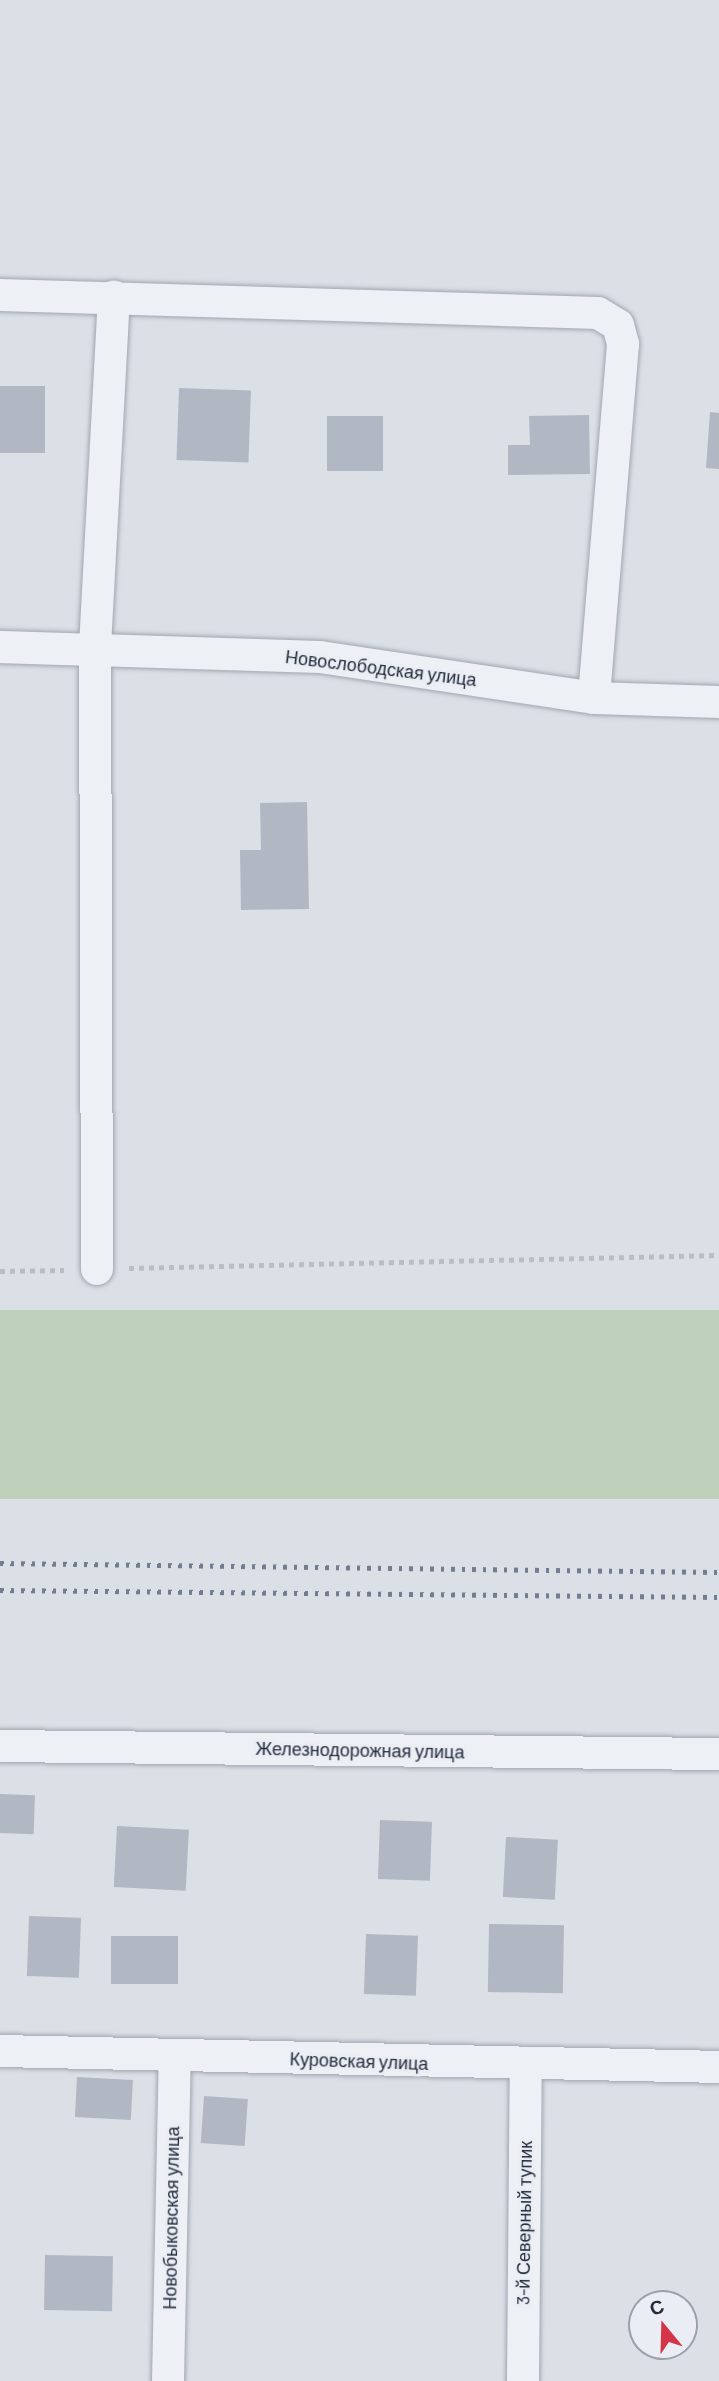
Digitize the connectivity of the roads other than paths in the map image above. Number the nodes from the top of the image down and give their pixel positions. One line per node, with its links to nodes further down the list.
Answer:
1 (0, 295): 2 (street)
2 (114, 297): 4 (street); 5 (street)
3 (0, 647): 4 (street, Новослободская улица)
4 (95, 647): 5 (street, Новослободская улица); 7 (street)
5 (594, 698): 6 (street, Новослободская улица)
6 (719, 702)
7 (97, 1269)
8 (0, 1746): 9 (street, Железнодорожная улица)
9 (719, 1754)
10 (0, 2051): 11 (street, Куровская улица)
11 (175, 2055): 12 (street, Куровская улица); 14 (street, Новобыковская улица)
12 (526, 2066): 13 (street, Куровская улица); 15 (street, 3-й Северный тупик)
13 (719, 2067)
14 (168, 2381)
15 (523, 2381)

